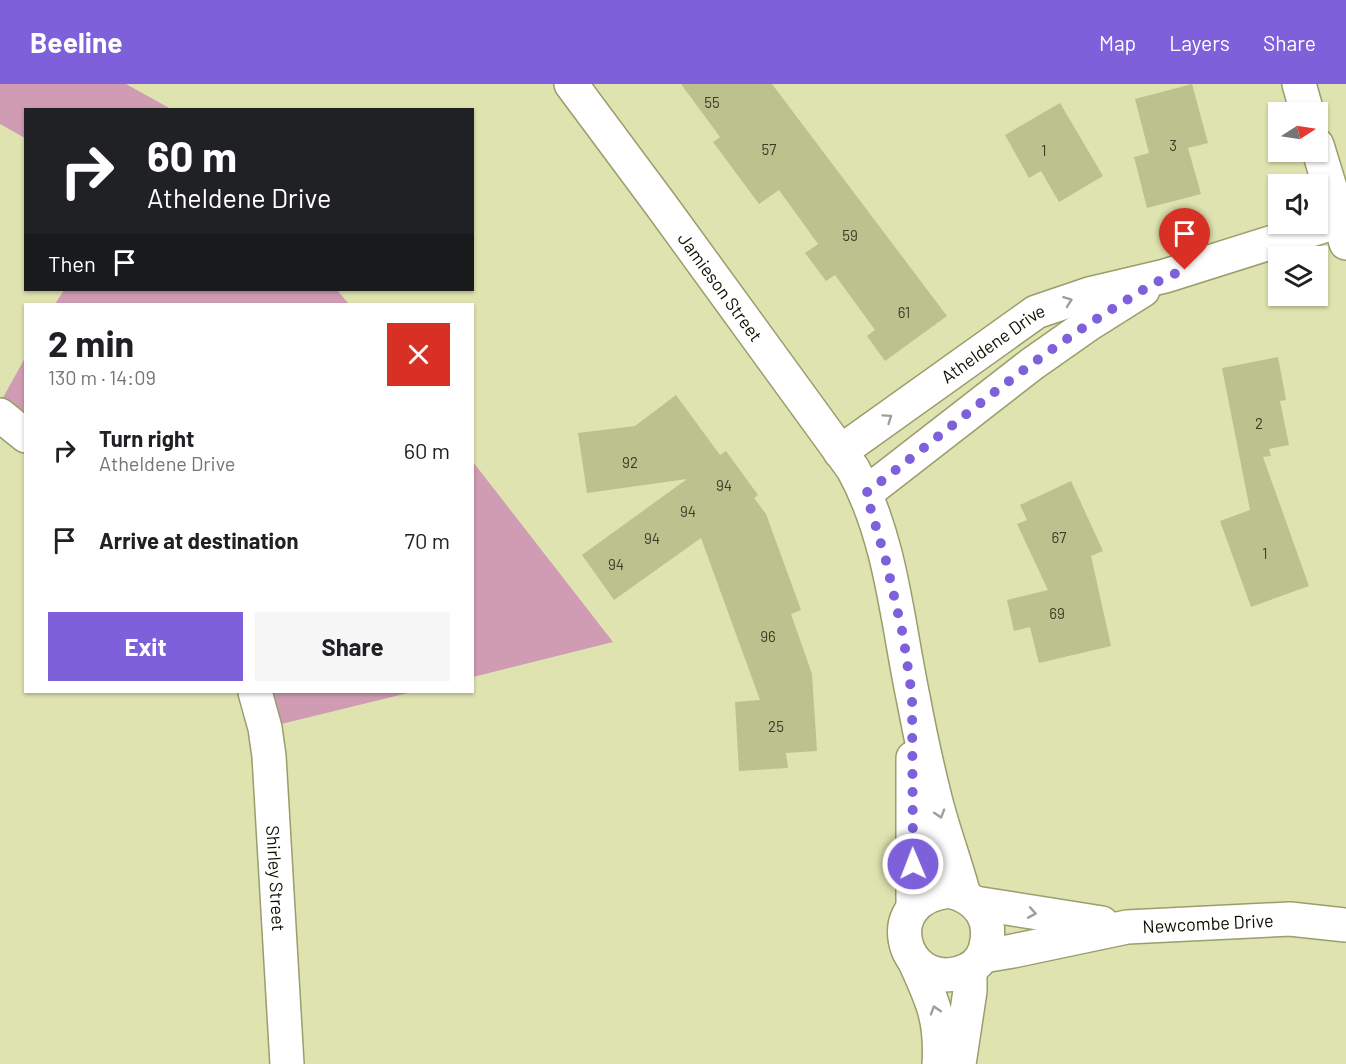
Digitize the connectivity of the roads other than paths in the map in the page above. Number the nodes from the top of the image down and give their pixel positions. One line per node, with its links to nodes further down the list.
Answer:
1 (571, 84): 9 (street, Jamieson Street)
2 (1299, 84): 3 (street)
3 (1304, 102)
4 (1323, 162): 5 (street)
5 (1344, 227): 6 (street, Atheldene Drive)
6 (1165, 276): 9 (street, Atheldene Drive, one-way to 6); 10 (street, Atheldene Drive)
7 (0, 415): 8 (street)
8 (24, 434)
9 (840, 452): 10 (street, Jamieson Street)
10 (866, 493): 12 (street, Jamieson Street)
11 (255, 693): 21 (street, Shirley Street)
12 (912, 696): 13 (street, one-way to 13); 15 (street)
13 (969, 899): 15 (street); 18 (street, Newcombe Drive, one-way to 18); 20 (street)
14 (1346, 906): 16 (street, Newcombe Drive)
15 (913, 908): 19 (street)
16 (1290, 919): 17 (street, Newcombe Drive); 18 (street, Newcombe Drive)
17 (1346, 925)
18 (1127, 927): 20 (street, Newcombe Drive)
19 (914, 960): 20 (street); 22 (street, one-way to 19)
20 (976, 963): 23 (street)
21 (287, 1064)
22 (939, 1064)
23 (958, 1064)

